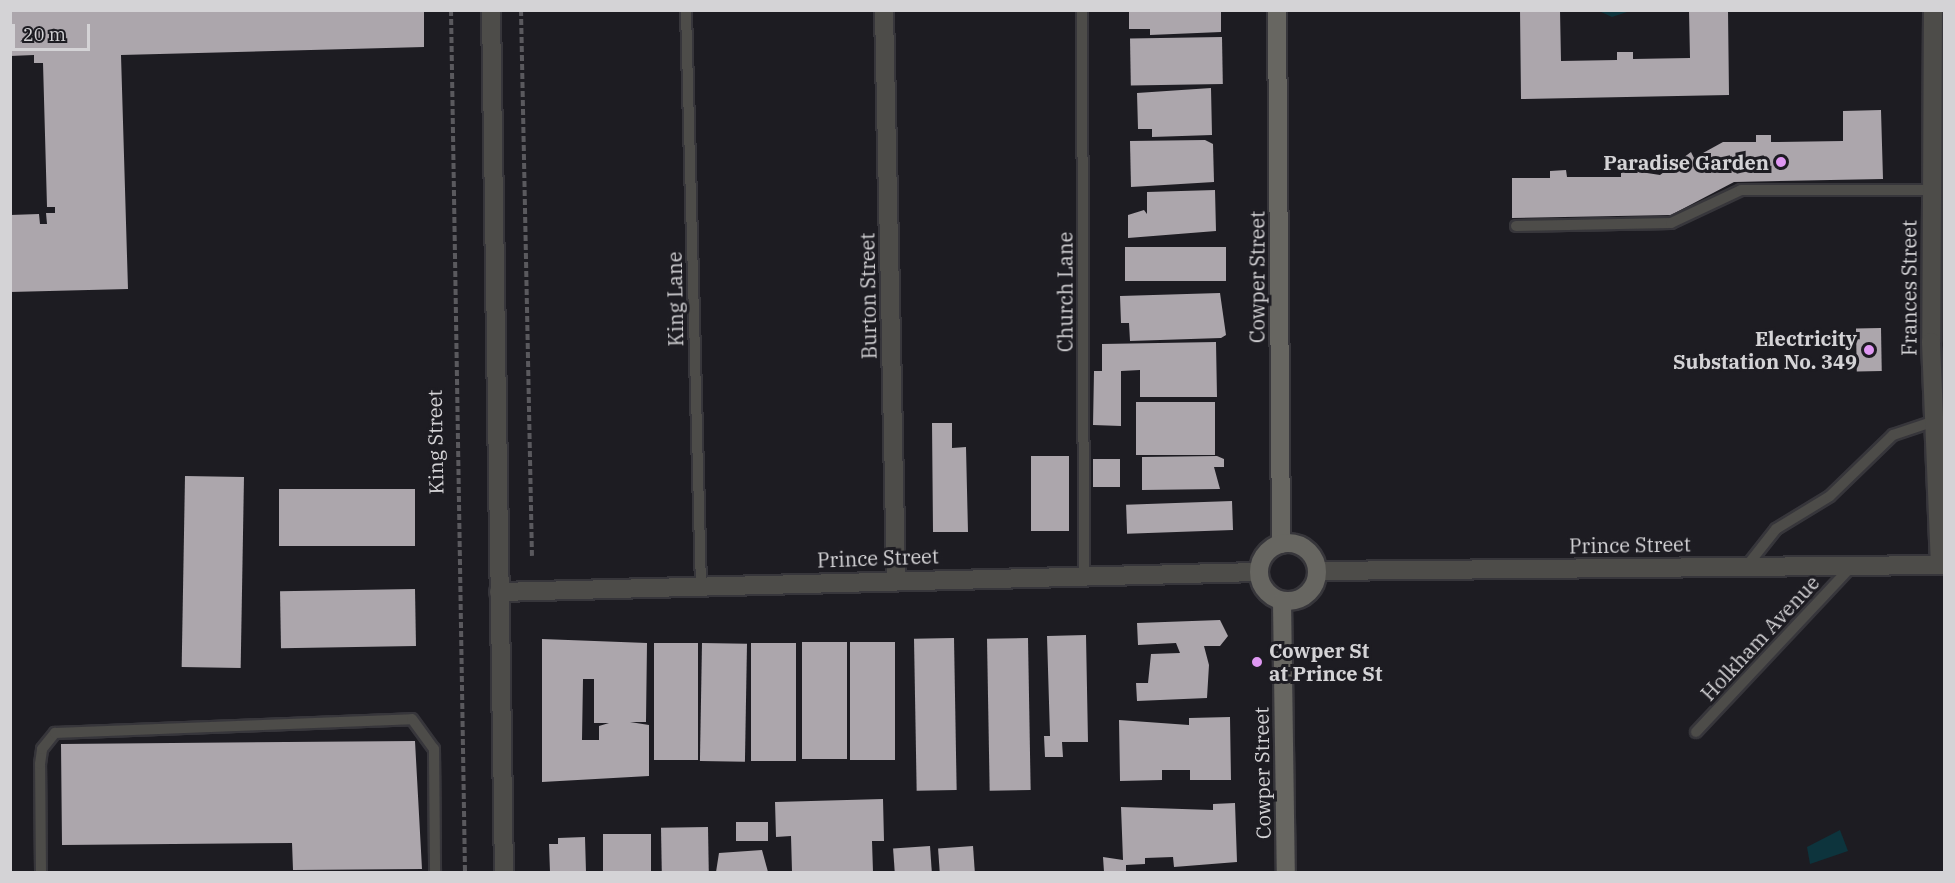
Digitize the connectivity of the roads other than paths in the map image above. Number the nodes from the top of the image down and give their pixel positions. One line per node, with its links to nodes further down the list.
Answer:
1 (490, 10): 19 (street)
2 (686, 10): 18 (lane, King Lane)
3 (884, 10): 17 (street, Burton Street)
4 (1082, 10): 16 (lane, Church Lane)
5 (1277, 10): 10 (main road, Cowper Street)
6 (1933, 10): 7 (street, Frances Street)
7 (1932, 189): 8 (lane); 9 (street, Frances Street)
8 (1516, 226)
9 (1935, 421): 11 (street, Frances Street); 12 (lane)
10 (1281, 544): 14 (main road); 15 (main road)
11 (1942, 565): 13 (street, Prince Street)
12 (1746, 567): 13 (street, Prince Street); 14 (street, Prince Street)
13 (1850, 568): 21 (lane, Holkham Avenue)
14 (1317, 571): 20 (main road)
15 (1258, 572): 16 (street, Prince Street); 20 (main road)
16 (1084, 574): 17 (street, Prince Street)
17 (897, 580): 18 (street, Prince Street)
18 (701, 586): 19 (street, Prince Street)
19 (499, 592): 24 (street)
20 (1282, 601): 25 (main road, Cowper Street)
21 (1696, 732)
22 (41, 873): 23 (lane)
23 (435, 873)
24 (504, 873)
25 (1286, 873)

